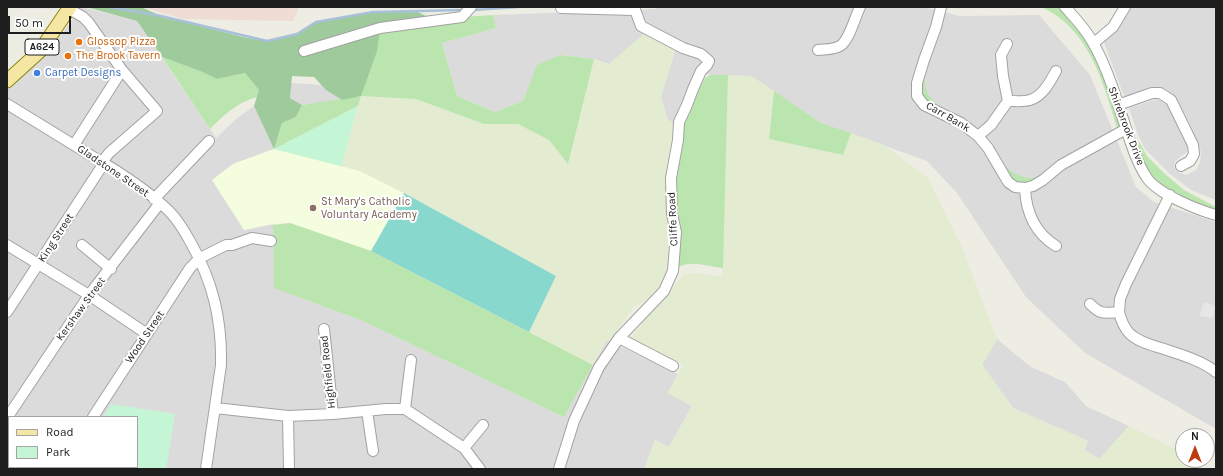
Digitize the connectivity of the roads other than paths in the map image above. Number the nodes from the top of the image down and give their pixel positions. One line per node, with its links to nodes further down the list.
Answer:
1 (471, 7): 12 (street)
2 (860, 7): 11 (street)
3 (941, 7): 20 (street, Carr Bank)
4 (1065, 7): 9 (street, Shirebrook Drive)
5 (1125, 7): 9 (street)
6 (69, 8): 13 (street); 15 (main road, A624)
7 (561, 8): 8 (street)
8 (634, 8): 42 (street, Cliffe Road)
9 (1094, 43): 18 (street, Shirebrook Drive)
10 (1007, 44): 16 (street)
11 (818, 50)
12 (304, 51)
13 (122, 70): 22 (street); 23 (street, King Street)
14 (1056, 71): 16 (street)
15 (7, 81)
16 (1008, 101): 20 (street)
17 (7, 104): 22 (street, Gladstone Street)
18 (1118, 105): 19 (street, Shirebrook Drive); 24 (street)
19 (1126, 129): 25 (street); 26 (street, Shirebrook Drive)
20 (978, 136): 25 (street, Carr Bank)
21 (209, 141): 27 (street, Kershaw Street)
22 (74, 145): 23 (street, Gladstone Street)
23 (103, 162): 27 (street, Gladstone Street); 34 (street, King Street)
24 (1181, 166)
25 (1025, 188): 32 (street)
26 (1170, 195): 28 (street, Shirebrook Drive); 39 (street)
27 (157, 201): 33 (street, Gladstone Street); 35 (street, Kershaw Street)
28 (1216, 215)
29 (271, 241): 33 (street)
30 (7, 245): 34 (street)
31 (82, 245): 35 (street)
32 (1056, 246)
33 (200, 258): 41 (street, Wood Street); 46 (street, Gladstone Street)
34 (39, 264): 36 (street); 38 (street, King Street)
35 (111, 269): 36 (street, Kershaw Street)
36 (89, 295): 41 (street); 50 (street, Kershaw Street)
37 (1090, 304): 39 (street)
38 (7, 312)
39 (1119, 312): 45 (street)
40 (324, 329): 49 (street, Highfield Road)
41 (147, 334): 51 (street, Wood Street)
42 (619, 338): 44 (street); 59 (street, Cliffe Road)
43 (411, 360): 47 (street)
44 (673, 366)
45 (1216, 372)
46 (215, 408): 52 (street, Highfield Road); 56 (street, Gladstone Street)
47 (405, 409): 48 (street, Highfield Road); 54 (street)
48 (367, 411): 49 (street, Highfield Road); 55 (street)
49 (332, 414): 52 (street, Highfield Road)
50 (8, 416)
51 (94, 416)
52 (288, 416): 57 (street)
53 (483, 425): 54 (street)
54 (464, 448): 58 (street)
55 (373, 451)
56 (206, 469)
57 (288, 469)
58 (480, 469)
59 (559, 469)

